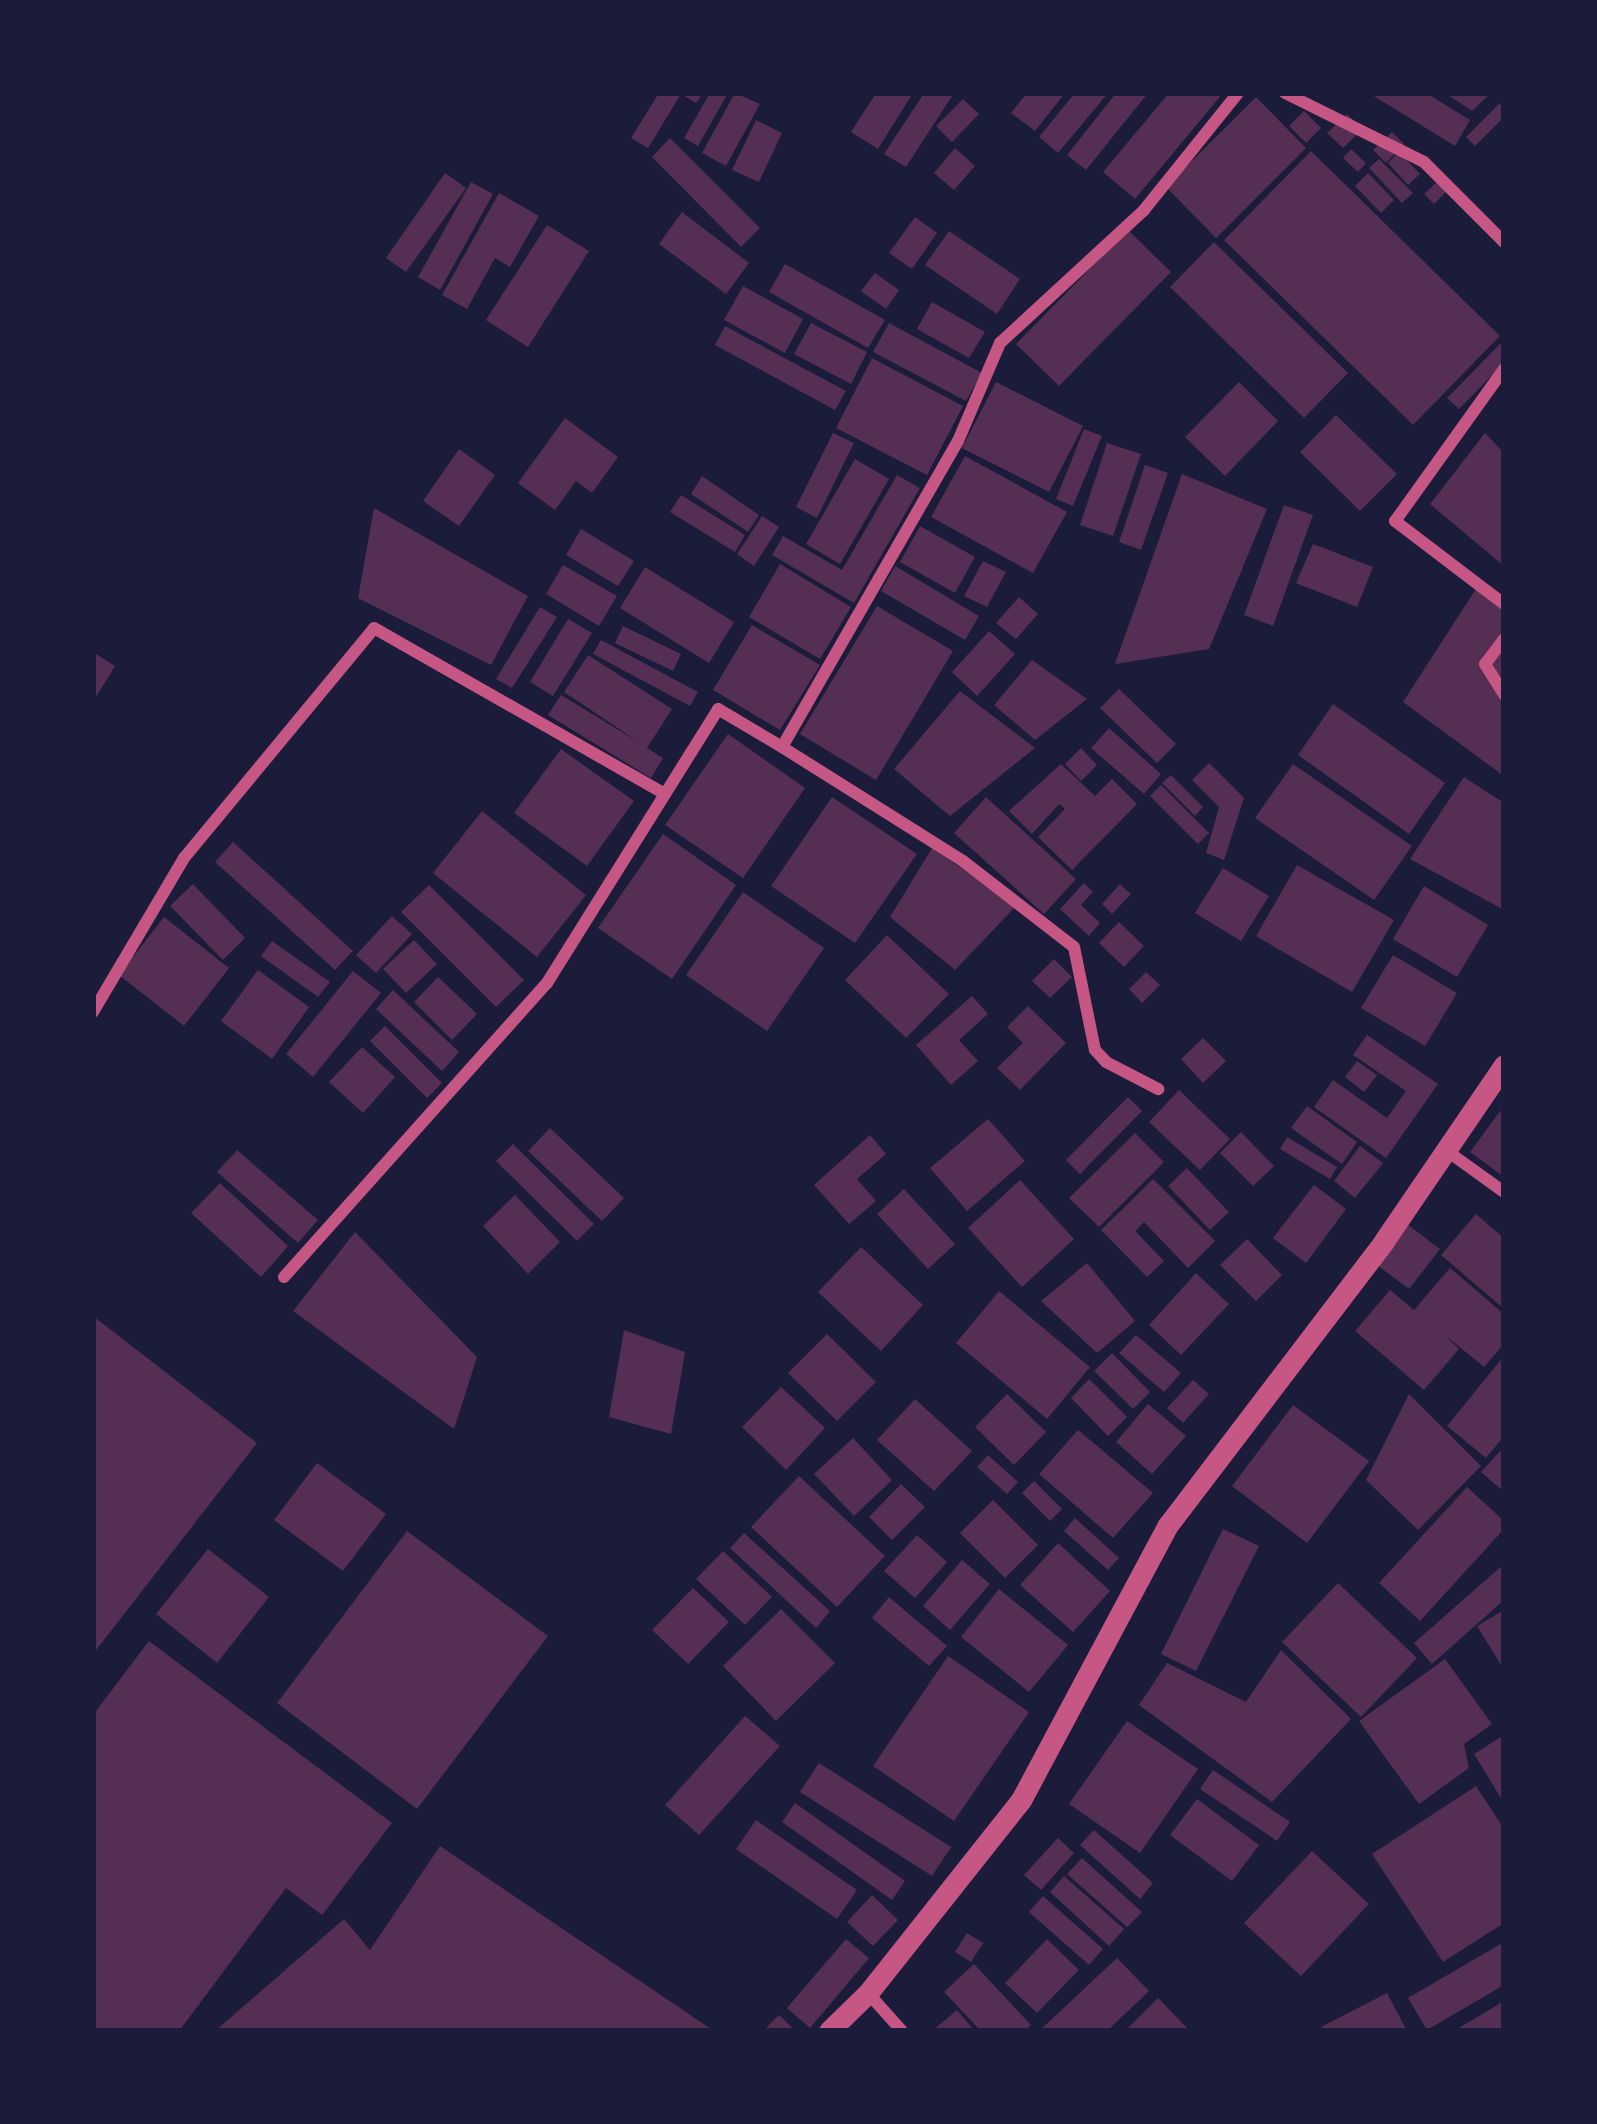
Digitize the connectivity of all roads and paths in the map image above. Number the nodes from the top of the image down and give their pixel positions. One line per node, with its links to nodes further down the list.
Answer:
1 (1238, 93): 8 (street)
2 (1286, 93): 3 (street)
3 (1504, 242)
4 (1504, 369): 5 (street)
5 (1504, 604)
6 (1504, 639): 7 (street)
7 (1504, 695)
8 (782, 747): 9 (street); 12 (street)
9 (665, 794): 10 (street); 15 (street)
10 (93, 1012)
11 (1504, 1065): 13 (street)
12 (1158, 1089)
13 (1447, 1150): 14 (street); 16 (street)
14 (1504, 1192)
15 (284, 1277)
16 (868, 1993): 17 (street); 18 (street)
17 (829, 2031)
18 (902, 2031)

